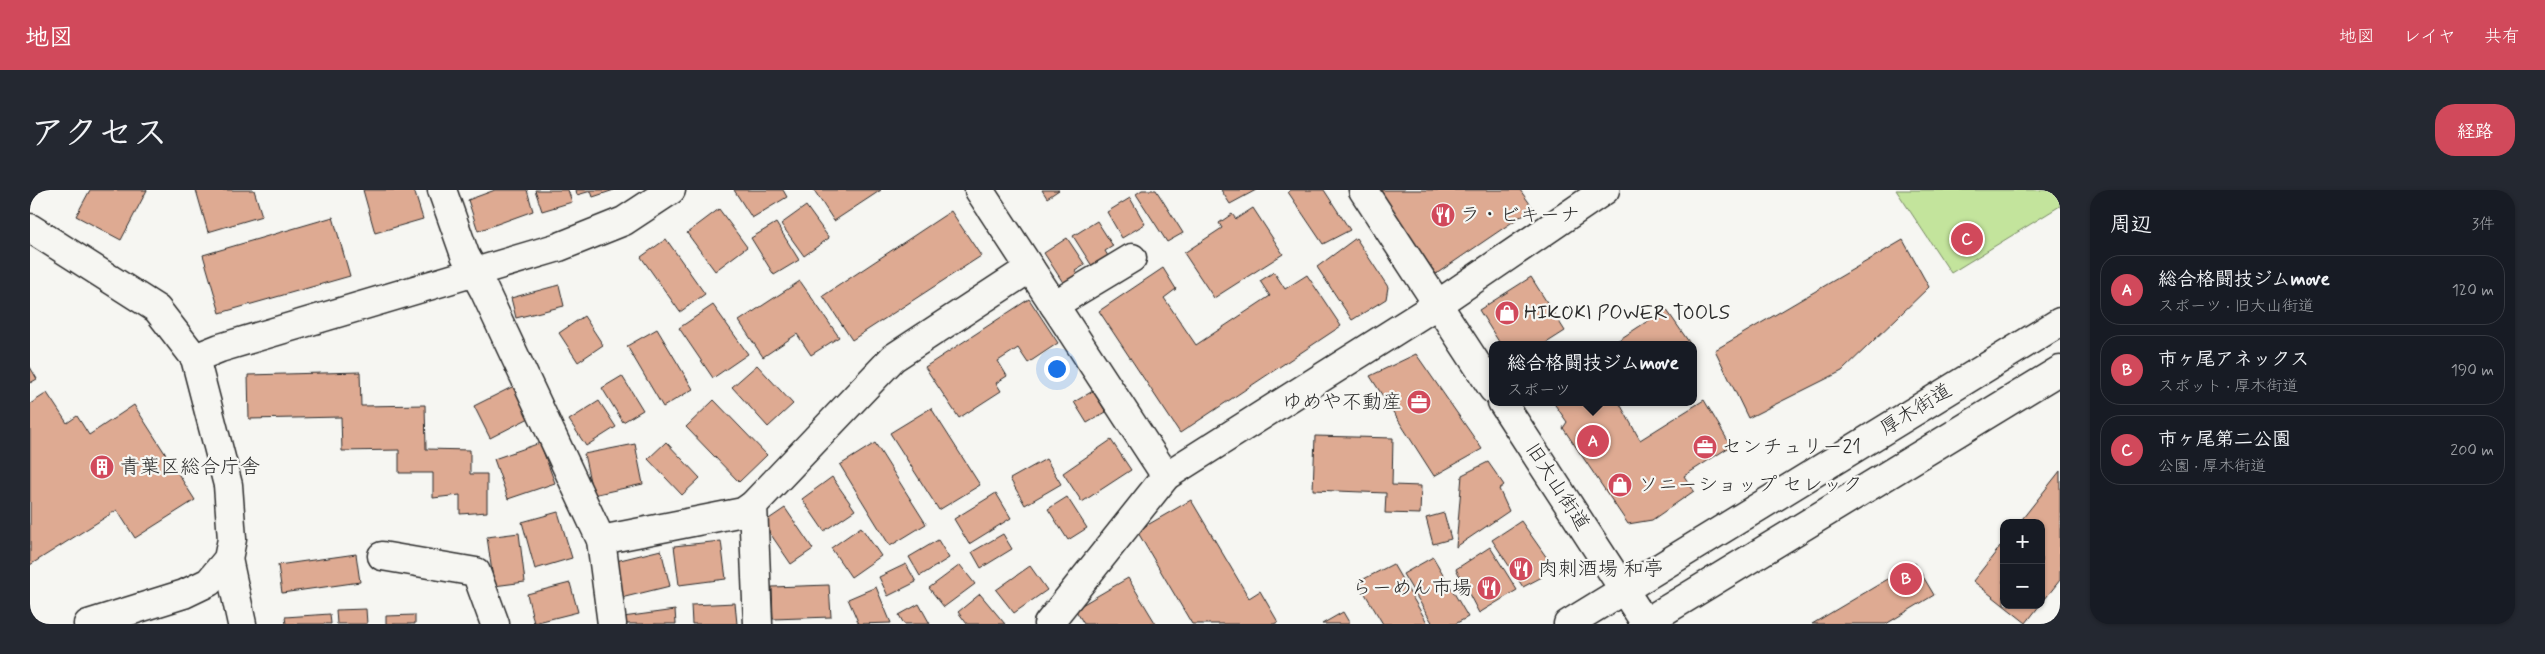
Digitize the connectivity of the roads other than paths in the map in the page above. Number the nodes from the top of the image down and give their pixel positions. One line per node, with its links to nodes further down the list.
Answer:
1 (442, 190): 9 (main road)
2 (671, 190): 9 (main road)
3 (979, 190): 8 (main road)
4 (1363, 190): 10 (main road)
5 (1605, 190): 10 (main road)
6 (30, 228): 13 (main road)
7 (1132, 258): 11 (main road)
8 (1030, 268): 11 (main road); 18 (main road)
9 (474, 272): 13 (main road); 19 (main road)
10 (1438, 304): 15 (main road); 17 (main road)
11 (1054, 305): 17 (main road)
12 (2060, 322): 22 (main road, 厚木街道)
13 (195, 358): 21 (main road)
14 (2060, 370): 23 (main road, 厚木街道)
15 (1489, 383)
16 (1505, 406): 22 (main road, 旧大山街道)
17 (1166, 476): 29 (main road)
18 (753, 505): 19 (main road); 28 (main road)
19 (601, 540): 27 (main road)
20 (382, 556): 26 (main road)
21 (228, 560): 24 (main road); 25 (main road)
22 (1625, 590): 23 (main road, 旧大山街道); 30 (main road, 厚木街道)
23 (1645, 623)
24 (88, 624)
25 (242, 624)
26 (495, 624)
27 (612, 624)
28 (758, 624)
29 (1048, 624)
30 (1568, 624)

